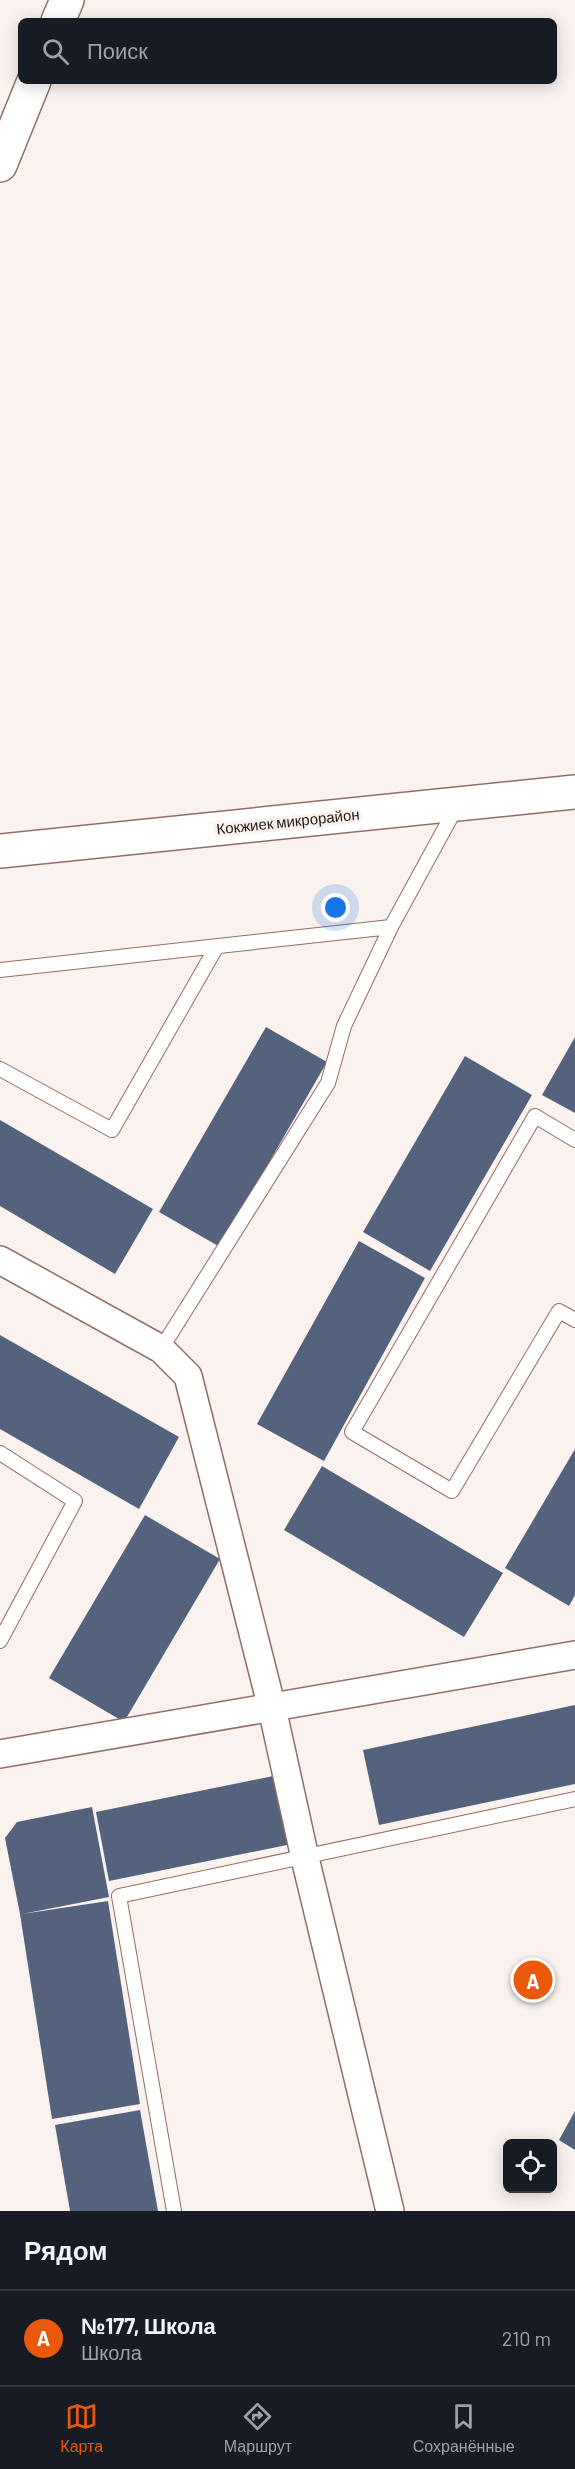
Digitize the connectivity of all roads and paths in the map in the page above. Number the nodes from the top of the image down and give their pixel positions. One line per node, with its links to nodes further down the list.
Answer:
1 (67, 0): 2 (street)
2 (59, 18)
3 (33, 84): 4 (street)
4 (0, 165)
5 (575, 792): 6 (street, Кокжиек микрорайон)
6 (458, 804): 7 (street, Кокжиек микрорайон); 8 (lane)
7 (0, 851)
8 (391, 927): 9 (lane); 15 (lane)
9 (217, 946): 10 (lane); 11 (lane)
10 (0, 970)
11 (0, 1069)
12 (575, 1140): 14 (lane)
13 (0, 1260): 15 (street)
14 (575, 1320)
15 (161, 1349): 19 (street)
16 (0, 1453): 17 (lane)
17 (0, 1641)
18 (575, 1655): 19 (street)
19 (272, 1708): 20 (street); 22 (street)
20 (0, 1754)
21 (575, 1799): 22 (lane)
22 (304, 1858): 23 (lane); 24 (street)
23 (174, 2211)
24 (390, 2211)

